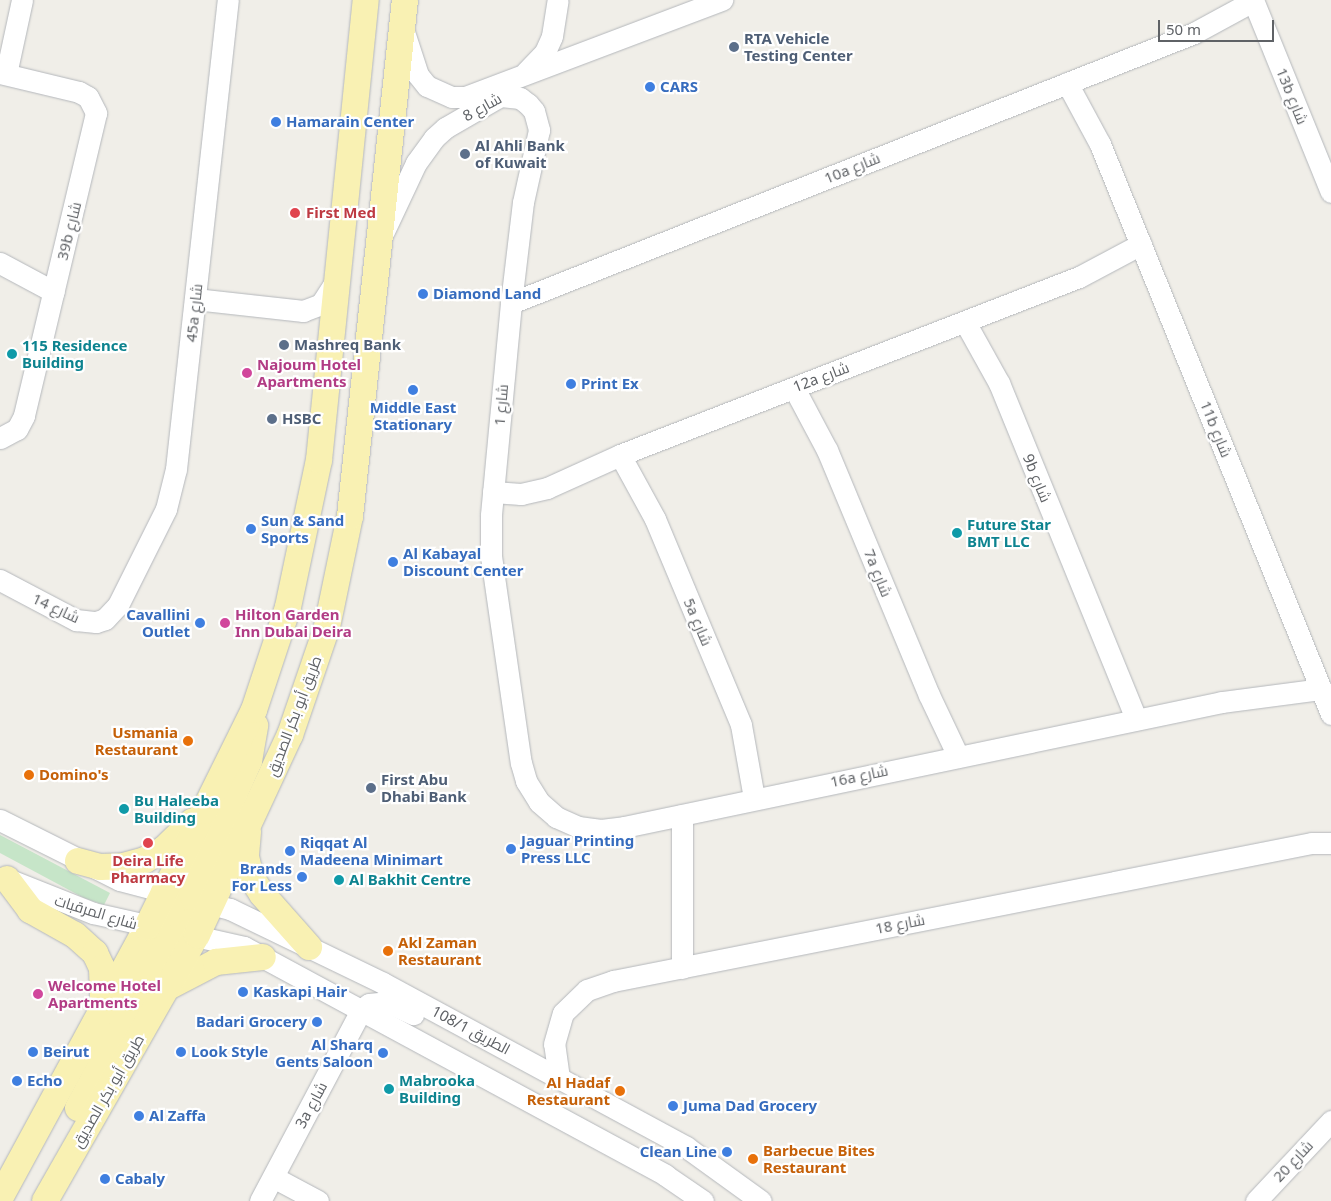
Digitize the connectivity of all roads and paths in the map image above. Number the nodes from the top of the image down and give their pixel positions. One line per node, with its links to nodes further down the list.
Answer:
1 (22, 0): 10 (street, 39b شارع)
2 (227, 0): 20 (street, 45a شارع)
3 (366, 0): 18 (main road, طريق أبو بكر الصديق)
4 (405, 0): 8 (main road, طريق أبو بكر الصديق)
5 (558, 0): 11 (street)
6 (722, 0): 9 (street, شارع 8)
7 (1255, 6): 12 (street, 10a شارع); 14 (street, 13b شارع)
8 (402, 27): 11 (street, شارع 8); 15 (main road, طريق أبو بكر الصديق)
9 (636, 33): 11 (street, شارع 8); 13 (street, شارع 8)
10 (3, 73): 19 (street, 39b شارع)
11 (519, 78)
12 (1075, 80): 16 (street, 11b شارع); 21 (street, 10a شارع)
13 (501, 96): 15 (street, شارع 8); 21 (street, شارع 1)
14 (1329, 184)
15 (381, 237): 38 (main road, طريق أبو بكر الصديق)
16 (1144, 251): 22 (street, 12a شارع); 29 (street, 11b شارع)
17 (0, 263): 19 (street)
18 (337, 279): 20 (street); 30 (main road, طريق أبو بكر الصديق)
19 (54, 292): 24 (street, 39b شارع)
20 (195, 299): 28 (street, 45a شارع)
21 (511, 304): 26 (street, شارع 1)
22 (973, 318): 23 (street, 12a شارع); 32 (street, 9b شارع)
23 (802, 385): 25 (street, 12a شارع); 34 (street, 7a شارع)
24 (0, 438)
25 (628, 452): 26 (street, 12a شارع); 35 (street, 5a شارع)
26 (494, 484): 33 (street, شارع 1)
27 (0, 580): 28 (street, شارع 14)
28 (112, 613)
29 (1318, 682): 31 (street, 11b شارع); 32 (street, 16a شارع)
30 (254, 710): 36 (main road, طريق أبو بكر الصديق); 43 (main road)
31 (1331, 714)
32 (1128, 721): 34 (street, 16a شارع)
33 (518, 738): 37 (street, 16a شارع)
34 (949, 758): 35 (street, 16a شارع)
35 (762, 796): 37 (street, 16a شارع)
36 (204, 811): 41 (main road); 43 (main road, طريق أبو بكر الصديق)
37 (682, 815): 48 (street)
38 (253, 816): 43 (main road, طريق أبو بكر الصديق); 46 (main road)
39 (0, 820): 41 (street)
40 (1325, 840): 48 (street, شارع 18)
41 (78, 862): 43 (street)
42 (3, 877): 44 (street, شارع المرقبات); 50 (main road)
43 (188, 897): 44 (main road, طريق أبو بكر الصديق); 45 (main road, طريق أبو بكر الصديق); 45 (main road); 46 (street, 108/1 الطريق)
44 (147, 927): 45 (street, شارع المرقبات); 50 (main road, طريق أبو بكر الصديق)
45 (184, 933): 47 (street); 49 (main road, طريق أبو بكر الصديق); 55 (main road)
46 (309, 947): 52 (street, 108/1 الطريق)
47 (264, 957): 49 (main road); 51 (street)
48 (682, 968): 53 (street, شارع 18)
49 (168, 988): 55 (main road, طريق أبو بكر الصديق)
50 (103, 1006): 57 (main road, طريق أبو بكر الصديق)
51 (361, 1010): 52 (street); 56 (street, 3a شارع); 61 (street)
52 (505, 1048): 53 (street, 108/1 الطريق)
53 (559, 1078): 62 (street, 108/1 الطريق)
54 (1331, 1121): 63 (street, شارع 20)
55 (66, 1162): 58 (main road, طريق أبو بكر الصديق)
56 (273, 1177): 59 (street, 3a شارع); 60 (street)
57 (0, 1198)
58 (45, 1201)
59 (260, 1201)
60 (318, 1201)
61 (703, 1201)
62 (761, 1201)
63 (1256, 1201)

